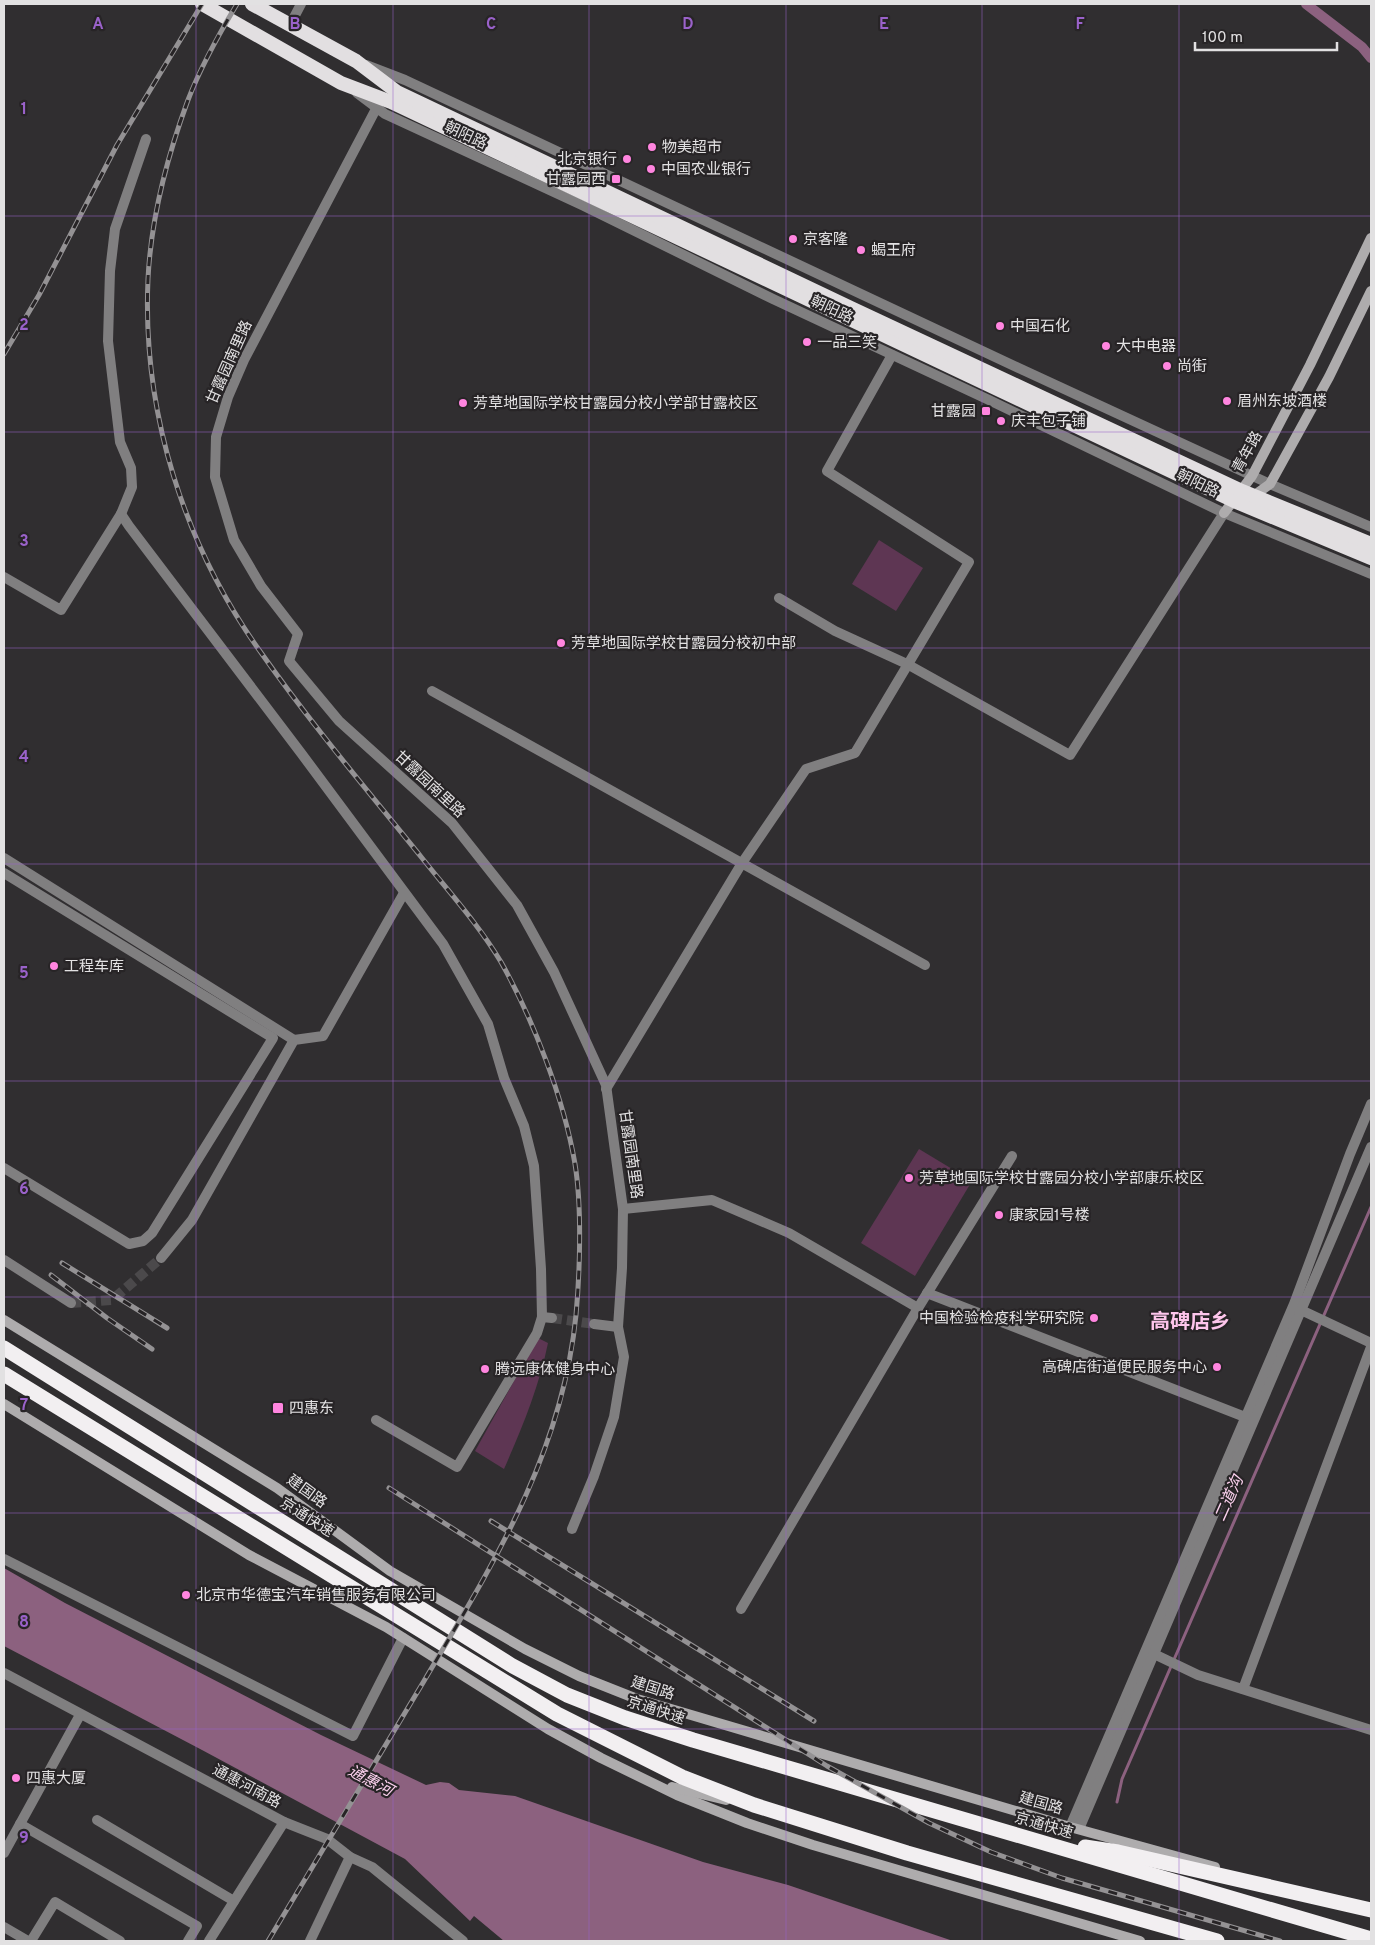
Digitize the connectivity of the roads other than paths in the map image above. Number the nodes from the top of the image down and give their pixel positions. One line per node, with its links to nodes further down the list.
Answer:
1 (202, 4): 6 (highway, 朝阳路)
2 (252, 4): 4 (highway, 朝阳路)
3 (300, 4): 4 (street)
4 (290, 25): 5 (highway, 朝阳路)
5 (356, 61): 8 (street, 朝阳路); 10 (highway, 朝阳路)
6 (342, 83): 7 (street, 朝阳路); 10 (highway, 朝阳路)
7 (377, 107): 10 (street, 朝阳路); 33 (street, 甘露园南里路)
8 (524, 136): 10 (street); 14 (street, 朝阳路)
9 (146, 139): 18 (street)
10 (512, 160): 13 (street, 朝阳路); 16 (highway, 朝阳路)
11 (1371, 238): 14 (main road, 青年路)
12 (1371, 291): 15 (main road, 青年路)
13 (892, 355): 17 (street, 朝阳路); 25 (street)
14 (1252, 476): 15 (street, 朝阳路); 16 (main road, 青年路)
15 (1270, 484): 16 (main road, 青年路); 19 (street, 朝阳路)
16 (1243, 498): 17 (main road, 青年路); 20 (highway, 朝阳路); 21 (highway, 朝阳路)
17 (1224, 513): 22 (street, 朝阳路); 25 (street)
18 (121, 514): 23 (street); 30 (street)
19 (1371, 526)
20 (1371, 544)
21 (1371, 558)
22 (1371, 574)
23 (4, 577)
24 (779, 598): 25 (street)
25 (907, 664): 28 (street)
26 (432, 691): 28 (street)
27 (4, 858): 32 (street)
28 (742, 863): 31 (street); 33 (street)
29 (4, 873): 37 (street)
30 (404, 893): 32 (street); 54 (street)
31 (925, 965)
32 (294, 1040): 39 (street)
33 (606, 1089): 38 (street, 甘露园南里路)
34 (1371, 1104): 53 (street)
35 (1371, 1147): 44 (street)
36 (1012, 1156): 41 (street)
37 (4, 1168)
38 (623, 1209): 43 (street); 47 (street, 甘露园南里路)
39 (161, 1258)
40 (4, 1260): 42 (street)
41 (927, 1294): 43 (street); 53 (street)
42 (71, 1303)
43 (918, 1308): 57 (street)
44 (1303, 1311): 48 (street); 59 (street)
45 (4, 1320): 69 (main road, 建国路)
46 (594, 1324): 47 (street)
47 (618, 1327): 55 (street, 甘露园南里路)
48 (1371, 1343)
49 (1371, 1347): 61 (street)
50 (4, 1348): 70 (highway, 京通快速)
51 (4, 1374): 65 (highway)
52 (4, 1404): 58 (main road)
53 (1245, 1418): 69 (street)
54 (376, 1420)
55 (572, 1529)
56 (4, 1559): 58 (street)
57 (741, 1609)
58 (403, 1638): 64 (main road)
59 (1154, 1654): 61 (street); 69 (street)
60 (4, 1673): 62 (street, 通惠河南路)
61 (1243, 1689): 63 (street)
62 (80, 1715): 67 (street, 通惠河南路); 68 (street)
63 (1371, 1730)
64 (649, 1781): 65 (main road); 84 (main road)
65 (754, 1805): 75 (highway)
66 (97, 1820): 73 (street)
67 (284, 1822): 72 (street, 通惠河南路); 73 (street)
68 (20, 1824): 71 (street); 80 (street)
69 (1074, 1828): 74 (main road, 建国路)
70 (1027, 1838): 74 (highway); 77 (highway, 京通快速)
71 (4, 1853)
72 (350, 1857): 82 (street); 83 (street, 通惠河南路)
73 (234, 1901): 81 (street)
74 (1371, 1910)
75 (1131, 1916): 85 (highway); 86 (highway)
76 (4, 1927): 78 (street)
77 (1371, 1939)
78 (29, 1941): 79 (street)
79 (120, 1941)
80 (188, 1941)
81 (208, 1941)
82 (310, 1941)
83 (463, 1941)
84 (1140, 1941)
85 (1191, 1941)
86 (1217, 1941)

